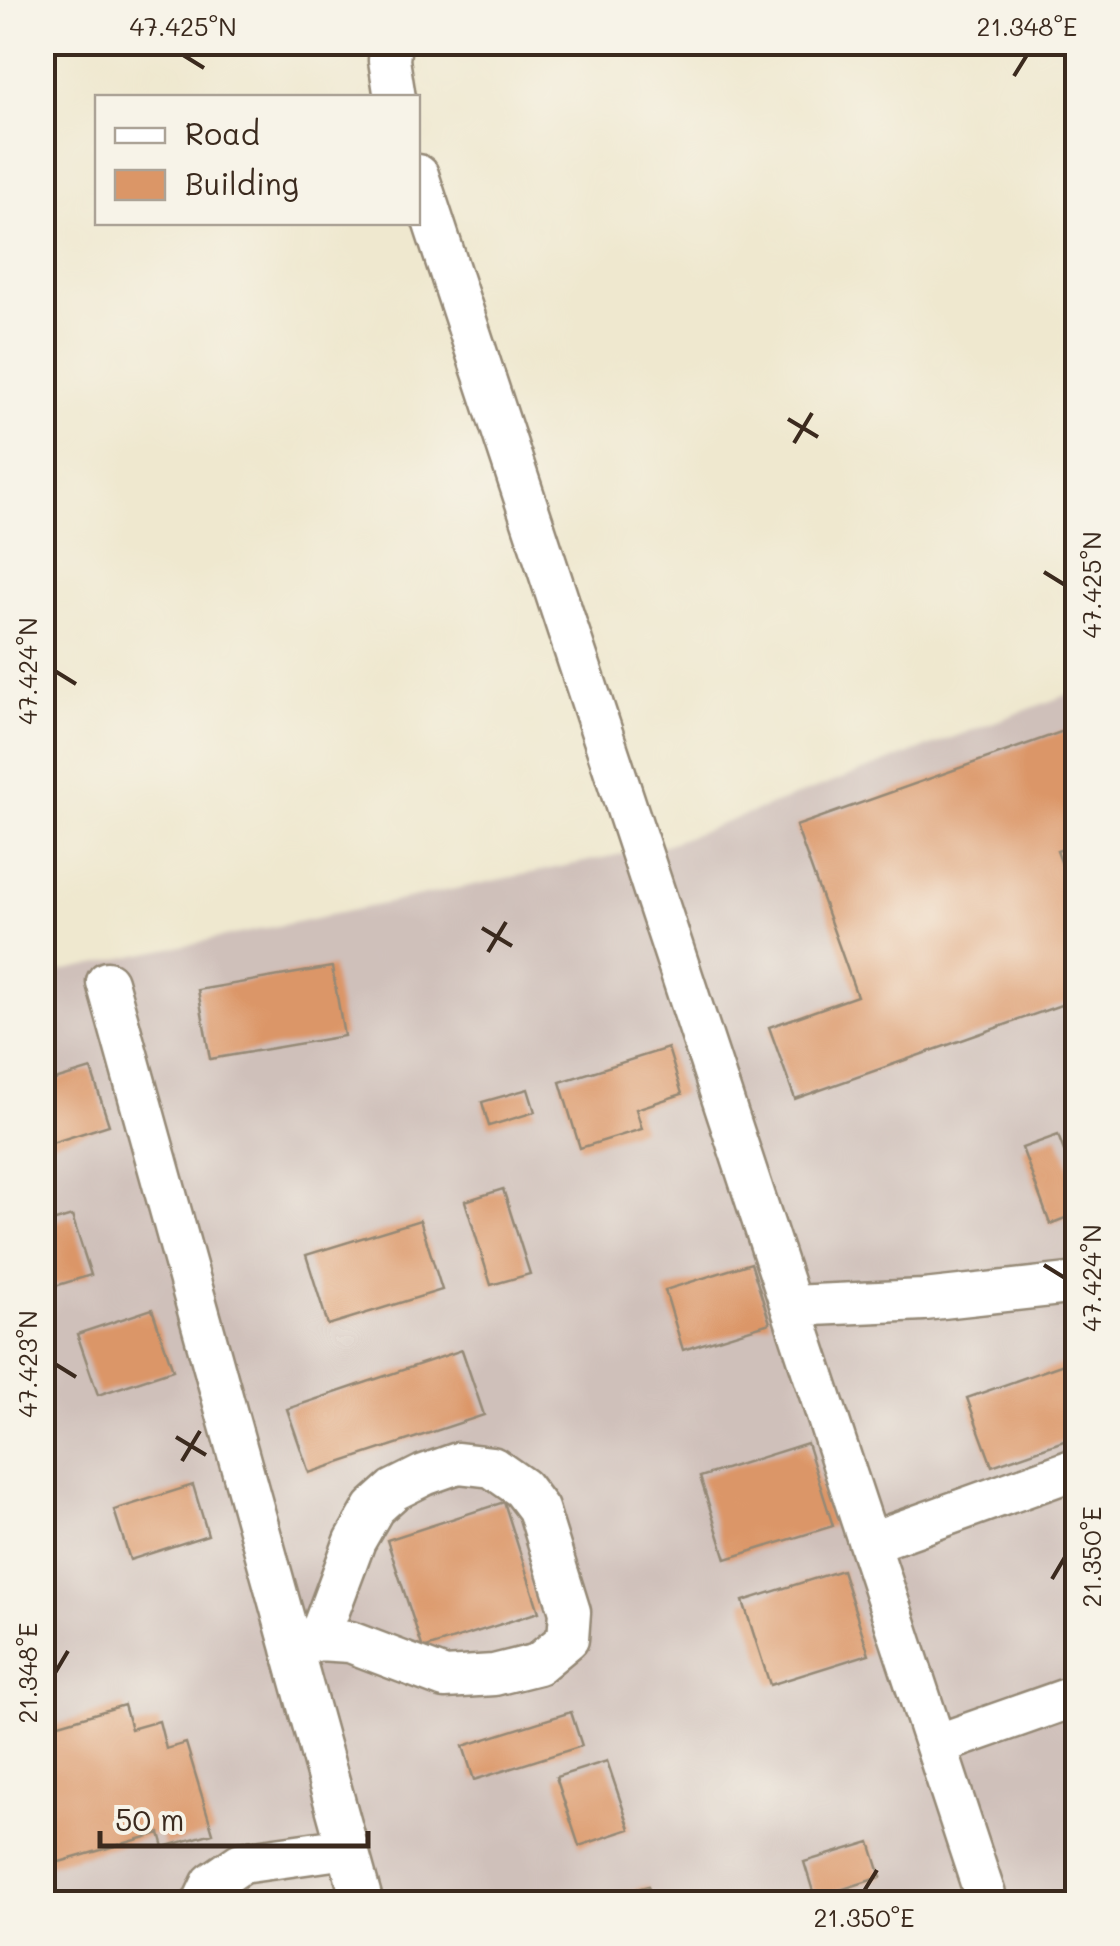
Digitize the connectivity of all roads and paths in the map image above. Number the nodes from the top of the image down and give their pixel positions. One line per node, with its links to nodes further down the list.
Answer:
1 (391, 42): 2 (lane)
2 (395, 95)
3 (420, 181): 6 (lane)
4 (107, 982): 9 (lane)
5 (1078, 1283): 6 (lane)
6 (791, 1306): 8 (lane)
7 (1078, 1468): 8 (lane)
8 (869, 1543): 11 (lane)
9 (305, 1645): 9 (lane); 12 (lane)
10 (1078, 1696): 11 (lane)
11 (936, 1746): 15 (lane)
12 (347, 1848): 13 (lane); 14 (lane)
13 (202, 1904)
14 (363, 1904)
15 (988, 1904)

